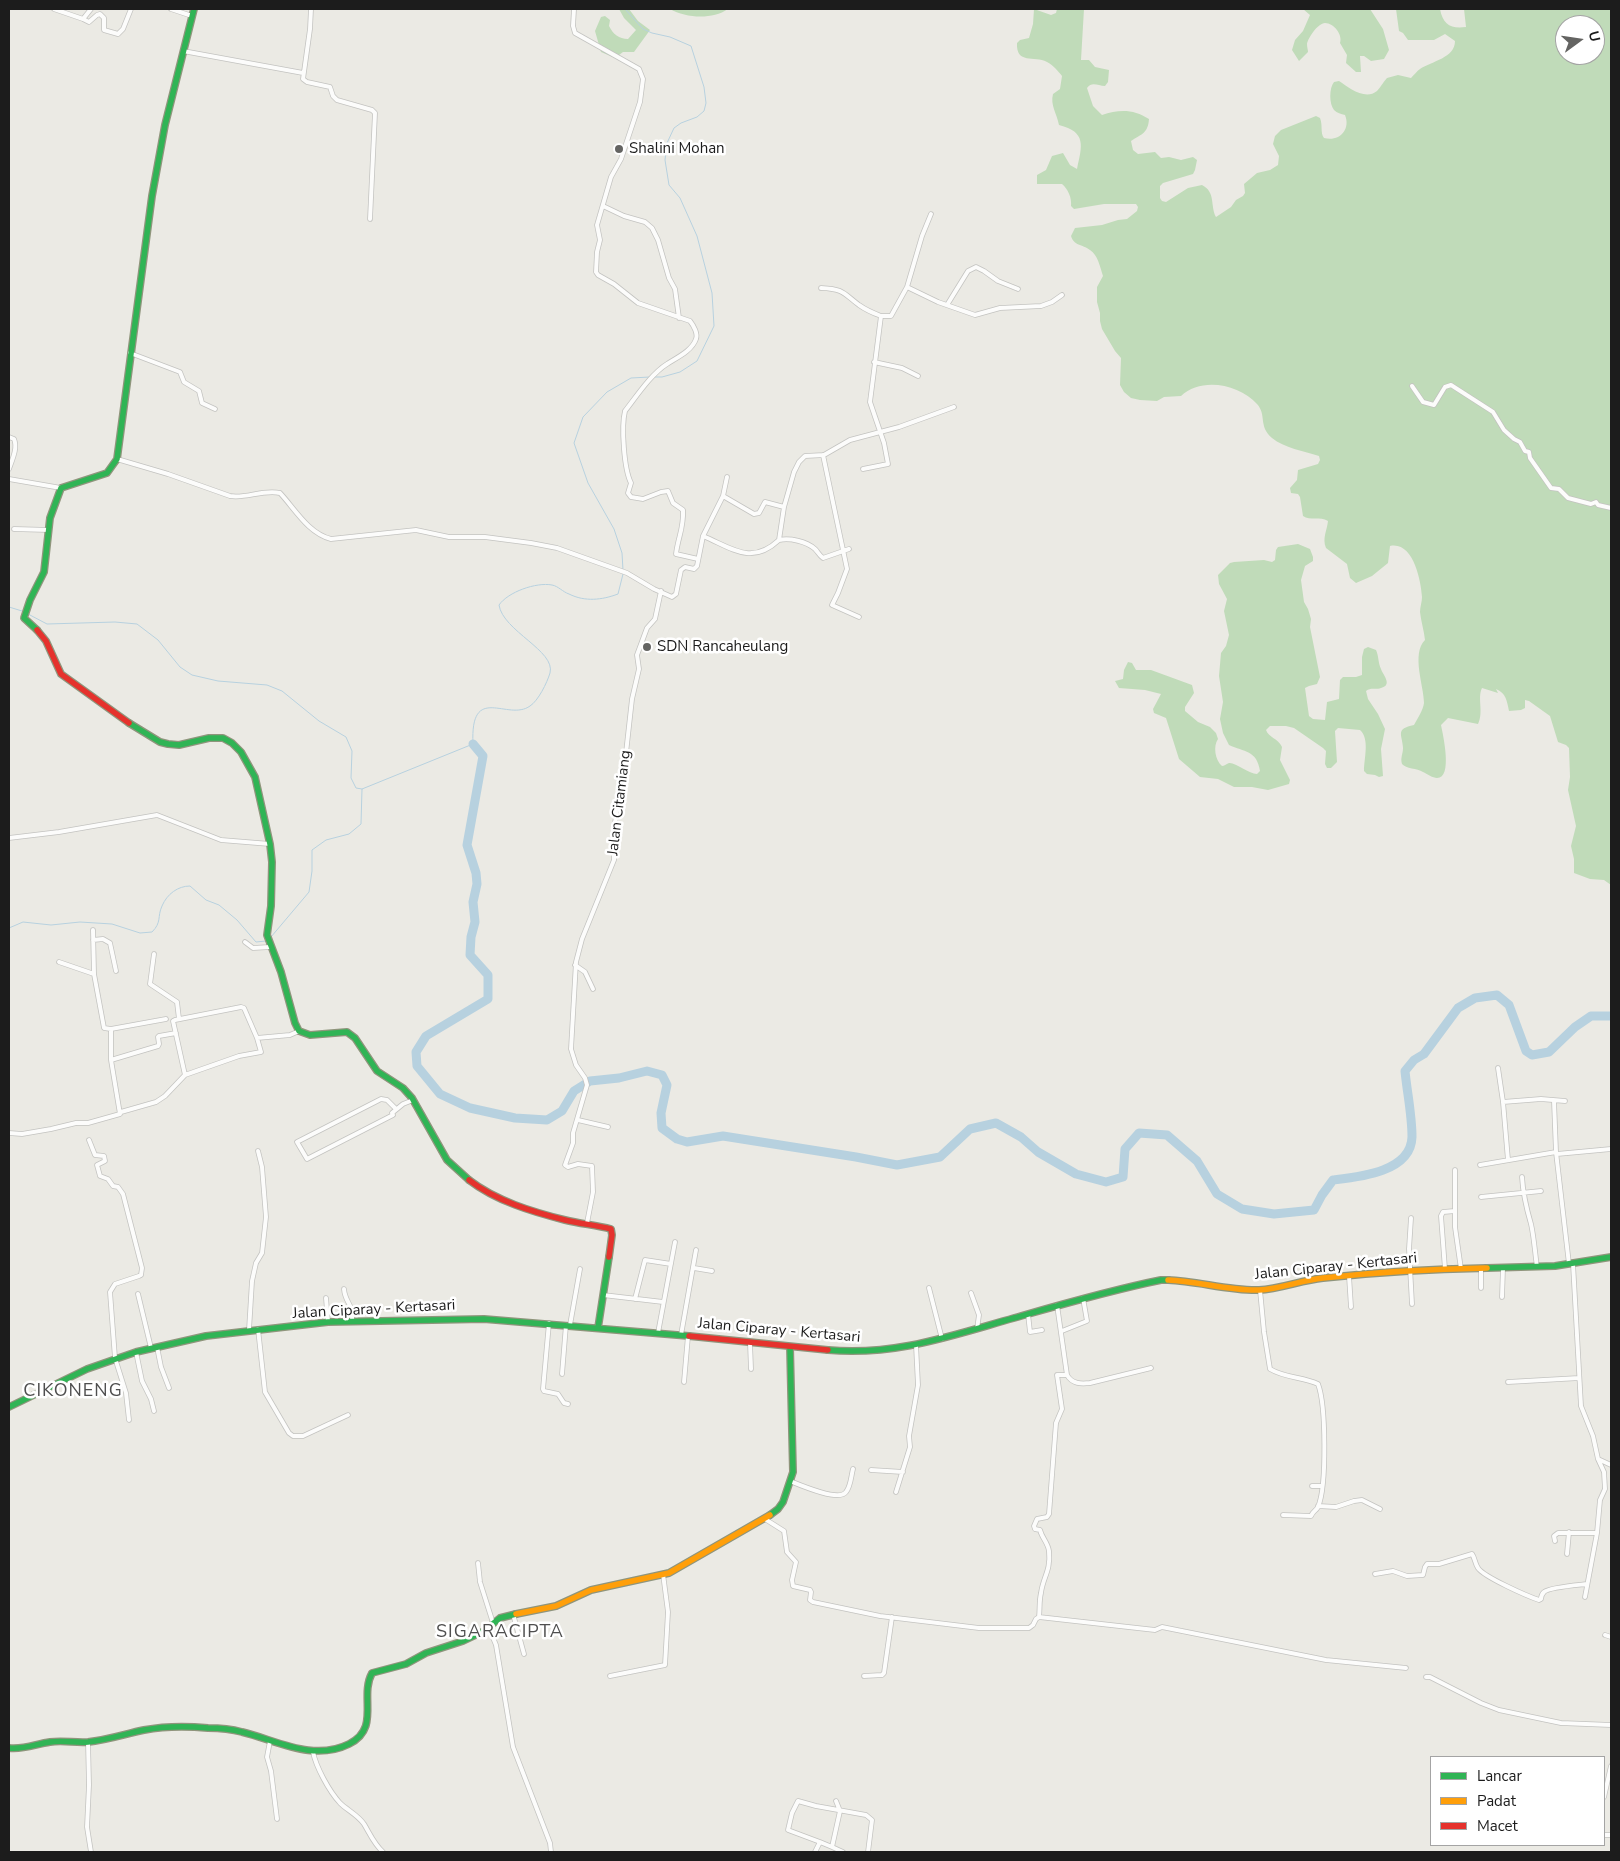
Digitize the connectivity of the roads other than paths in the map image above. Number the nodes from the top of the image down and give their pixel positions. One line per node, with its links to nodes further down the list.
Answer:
1 (54, 9): 9 (street)
2 (91, 9): 9 (street)
3 (130, 9): 9 (street)
4 (171, 9): 8 (street)
5 (194, 9): 8 (street)
6 (311, 9): 11 (street)
7 (574, 9): 12 (street)
8 (192, 16): 10 (street)
9 (83, 19)
10 (183, 50): 11 (street); 22 (street)
11 (303, 73): 14 (street)
12 (602, 206): 21 (street); 21 (street)
13 (930, 214): 15 (street)
14 (370, 219)
15 (907, 287): 19 (street); 20 (street)
16 (821, 288): 20 (street)
17 (1018, 289): 19 (street)
18 (1062, 295): 19 (street)
19 (947, 305)
20 (880, 316): 23 (street)
21 (679, 318): 45 (street)
22 (130, 353): 27 (street); 31 (street)
23 (874, 362): 24 (street); 28 (street)
24 (918, 376)
25 (1412, 386): 39 (street)
26 (954, 408): 28 (street)
27 (215, 409)
28 (880, 432): 30 (street); 33 (street)
29 (9, 437): 32 (street)
30 (823, 455): 38 (street); 44 (street)
31 (117, 459): 36 (street); 46 (street)
32 (9, 468)
33 (863, 469)
34 (727, 477): 37 (street)
35 (9, 479): 36 (street)
36 (61, 488): 41 (street)
37 (723, 496): 38 (street); 42 (street)
38 (784, 507): 43 (street)
39 (1611, 508)
40 (14, 529): 41 (street)
41 (48, 530): 49 (street)
42 (703, 536): 43 (street); 45 (street)
43 (779, 540): 44 (street)
44 (847, 550): 47 (street)
45 (698, 559): 46 (street)
46 (661, 592): 56 (street, Jalan Citamiang)
47 (859, 617)
48 (9, 838): 49 (street)
49 (270, 844): 53 (street)
50 (93, 930): 51 (street)
51 (93, 940): 57 (street); 58 (street)
52 (245, 942): 53 (street)
53 (270, 945): 63 (street)
54 (154, 954): 61 (street)
55 (59, 962): 58 (street)
56 (576, 965): 59 (street); 75 (street, Jalan Citamiang)
57 (116, 971)
58 (94, 974): 62 (street)
59 (594, 990)
60 (166, 1019): 62 (street)
61 (179, 1019): 64 (street); 65 (street)
62 (110, 1029): 66 (street)
63 (299, 1031): 65 (street); 69 (street)
64 (176, 1032): 66 (street); 68 (street)
65 (258, 1038): 68 (street)
66 (111, 1060): 74 (street)
67 (1498, 1068): 72 (street)
68 (185, 1074): 74 (street)
69 (413, 1100): 73 (street); 93 (street)
70 (1565, 1100): 71 (street)
71 (1554, 1101): 72 (street); 83 (street)
72 (1503, 1102): 84 (street)
73 (396, 1109): 73 (street)
74 (121, 1112): 77 (street)
75 (578, 1120): 76 (street); 93 (street)
76 (608, 1127)
77 (9, 1133)
78 (89, 1140): 82 (street)
79 (1611, 1149): 83 (street)
80 (258, 1151): 132 (street)
81 (87, 1152): 82 (street)
82 (93, 1152): 144 (street)
83 (1556, 1153): 84 (street); 98 (street)
84 (1508, 1160): 85 (street)
85 (1480, 1165)
86 (1455, 1170): 91 (street)
87 (1522, 1177): 89 (street)
88 (1540, 1191): 89 (street)
89 (1523, 1193): 90 (street); 99 (street)
90 (1481, 1196)
91 (1455, 1211): 101 (street); 105 (street)
92 (1410, 1218): 106 (street)
93 (587, 1223): 115 (street)
94 (675, 1242): 97 (street)
95 (696, 1250): 100 (street)
96 (1611, 1257): 98 (street, Jalan Ciparay - Kertasari)
97 (671, 1264): 119 (street); 120 (street)
98 (1571, 1264): 99 (street, Jalan Ciparay - Kertasari); 149 (street)
99 (1537, 1267): 103 (street, Jalan Ciparay - Kertasari)
100 (694, 1268): 107 (street); 136 (street)
101 (1461, 1268): 102 (street, Jalan Ciparay - Kertasari); 105 (street, Jalan Ciparay - Kertasari)
102 (1481, 1268): 103 (street, Jalan Ciparay - Kertasari); 110 (street)
103 (1503, 1268): 116 (street)
104 (580, 1269): 128 (street)
105 (1445, 1269): 106 (street, Jalan Ciparay - Kertasari)
106 (1411, 1270): 108 (street, Jalan Ciparay - Kertasari); 121 (street)
107 (712, 1271)
108 (1349, 1276): 112 (street, Jalan Ciparay - Kertasari); 123 (street)
109 (929, 1288): 138 (street)
110 (1481, 1288)
111 (344, 1289): 125 (street)
112 (1260, 1290): 118 (street, Jalan Ciparay - Kertasari); 165 (street)
113 (971, 1293): 131 (street)
114 (138, 1294): 142 (street)
115 (603, 1295): 119 (street); 129 (street)
116 (1502, 1297)
117 (326, 1298): 126 (street)
118 (1082, 1298): 122 (street, Jalan Ciparay - Kertasari); 134 (street)
119 (635, 1299): 120 (street)
120 (663, 1302): 135 (street)
121 (1412, 1304)
122 (1057, 1305): 124 (street, Jalan Ciparay - Kertasari); 134 (street)
123 (1351, 1307)
124 (1028, 1314): 131 (street, Jalan Ciparay - Kertasari); 133 (street)
125 (352, 1321): 126 (street, Jalan Ciparay - Kertasari); 127 (street, Jalan Ciparay - Kertasari)
126 (328, 1322): 130 (street, Jalan Ciparay - Kertasari)
127 (549, 1323): 128 (street, Jalan Ciparay - Kertasari); 153 (street)
128 (568, 1325): 129 (street, Jalan Ciparay - Kertasari); 147 (street)
129 (598, 1328): 135 (street, Jalan Ciparay - Kertasari)
130 (258, 1329): 132 (street, Jalan Ciparay - Kertasari); 156 (street)
131 (977, 1329): 138 (street, Jalan Ciparay - Kertasari)
132 (249, 1330): 142 (street, Jalan Ciparay - Kertasari)
133 (1042, 1330)
134 (1062, 1331): 148 (street)
135 (658, 1333): 136 (street, Jalan Ciparay - Kertasari)
136 (681, 1335): 137 (street, Jalan Ciparay - Kertasari)
137 (688, 1336): 139 (street, Jalan Ciparay - Kertasari); 150 (street)
138 (942, 1339): 140 (street, Jalan Ciparay - Kertasari)
139 (750, 1343): 141 (street, Jalan Ciparay - Kertasari); 146 (street)
140 (916, 1345): 141 (street, Jalan Ciparay - Kertasari); 162 (street)
141 (790, 1347): 163 (street)
142 (154, 1348): 143 (street, Jalan Ciparay - Kertasari); 152 (street)
143 (136, 1352): 144 (street, Jalan Ciparay - Kertasari); 155 (street)
144 (115, 1358): 154 (street, Jalan Ciparay - Kertasari); 157 (street)
145 (1152, 1368): 148 (street)
146 (751, 1369)
147 (562, 1374)
148 (1067, 1376): 182 (street)
149 (1579, 1378): 151 (street); 158 (street)
150 (684, 1382)
151 (1508, 1382)
152 (169, 1388)
153 (568, 1404)
154 (9, 1407)
155 (154, 1411)
156 (348, 1415)
157 (129, 1420)
158 (1598, 1459): 159 (street); 172 (street)
159 (1611, 1465)
160 (853, 1469): 163 (street)
161 (871, 1470): 162 (street)
162 (903, 1472): 166 (street)
163 (790, 1481): 170 (street)
164 (1312, 1486): 165 (street)
165 (1321, 1486): 167 (street)
166 (896, 1492)
167 (1318, 1506): 168 (street); 169 (street)
168 (1380, 1508)
169 (1283, 1515)
170 (765, 1520): 176 (street); 181 (street)
171 (1569, 1532): 172 (street); 173 (street); 174 (street)
172 (1597, 1533): 178 (street)
173 (1554, 1541)
174 (1567, 1554)
175 (478, 1563): 183 (street)
176 (663, 1574): 180 (street); 188 (street)
177 (1375, 1574): 178 (street)
178 (1587, 1584): 179 (street)
179 (1585, 1597)
180 (512, 1614): 183 (street); 186 (street)
181 (892, 1617): 182 (street); 189 (street)
182 (1039, 1617): 187 (street)
183 (491, 1626): 195 (street); 205 (street)
184 (1604, 1635): 185 (street)
185 (1611, 1637)
186 (524, 1654)
187 (1406, 1668)
188 (610, 1676)
189 (864, 1676)
190 (1426, 1677): 191 (street)
191 (1611, 1725)
192 (270, 1741): 193 (street); 195 (street); 200 (street)
193 (88, 1742): 194 (street); 203 (street)
194 (9, 1748)
195 (313, 1752): 204 (street)
196 (1611, 1766): 197 (street)
197 (1605, 1793)
198 (836, 1801): 199 (street)
199 (840, 1811): 201 (street); 202 (street); 208 (street)
200 (277, 1819)
201 (820, 1842): 202 (street); 206 (street)
202 (832, 1847): 207 (street)
203 (92, 1852)
204 (383, 1852)
205 (551, 1852)
206 (815, 1852)
207 (843, 1852)
208 (868, 1852)

